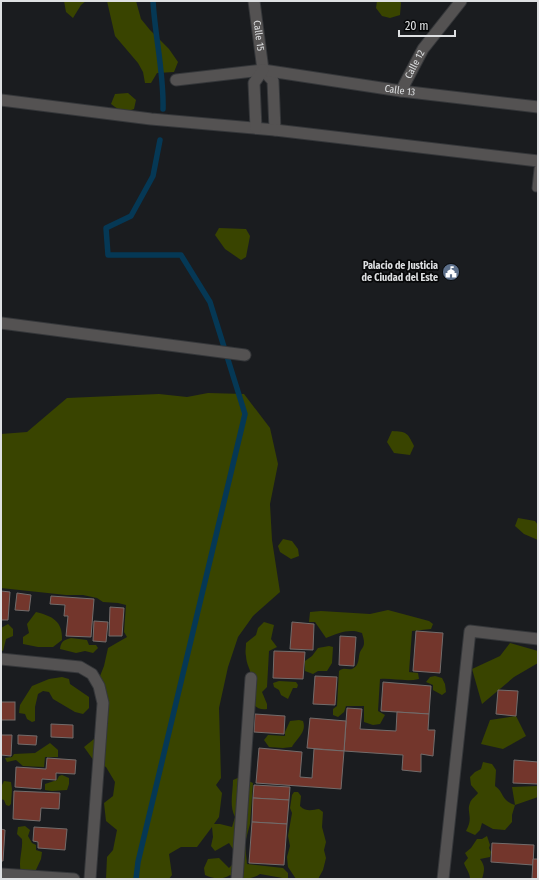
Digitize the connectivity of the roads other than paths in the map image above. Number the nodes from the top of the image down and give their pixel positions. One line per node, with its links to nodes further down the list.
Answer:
1 (254, 1): 3 (street, Calle 15)
2 (460, 1): 5 (street, Calle 12)
3 (263, 70): 4 (street, Calle 13); 5 (street, Calle 13); 8 (street); 9 (street)
4 (176, 80)
5 (401, 91): 7 (street, Calle 13)
6 (1, 100): 8 (street)
7 (538, 107)
8 (256, 128): 9 (street)
9 (275, 130): 10 (street)
10 (538, 161)
11 (538, 169): 12 (lane)
12 (536, 188)
13 (1, 323): 14 (street)
14 (245, 355)
15 (538, 639): 22 (street)
16 (1, 659): 20 (street)
17 (250, 678): 21 (street)
18 (1, 874): 19 (street)
19 (74, 879)
20 (90, 879)
21 (237, 879)
22 (442, 879)

